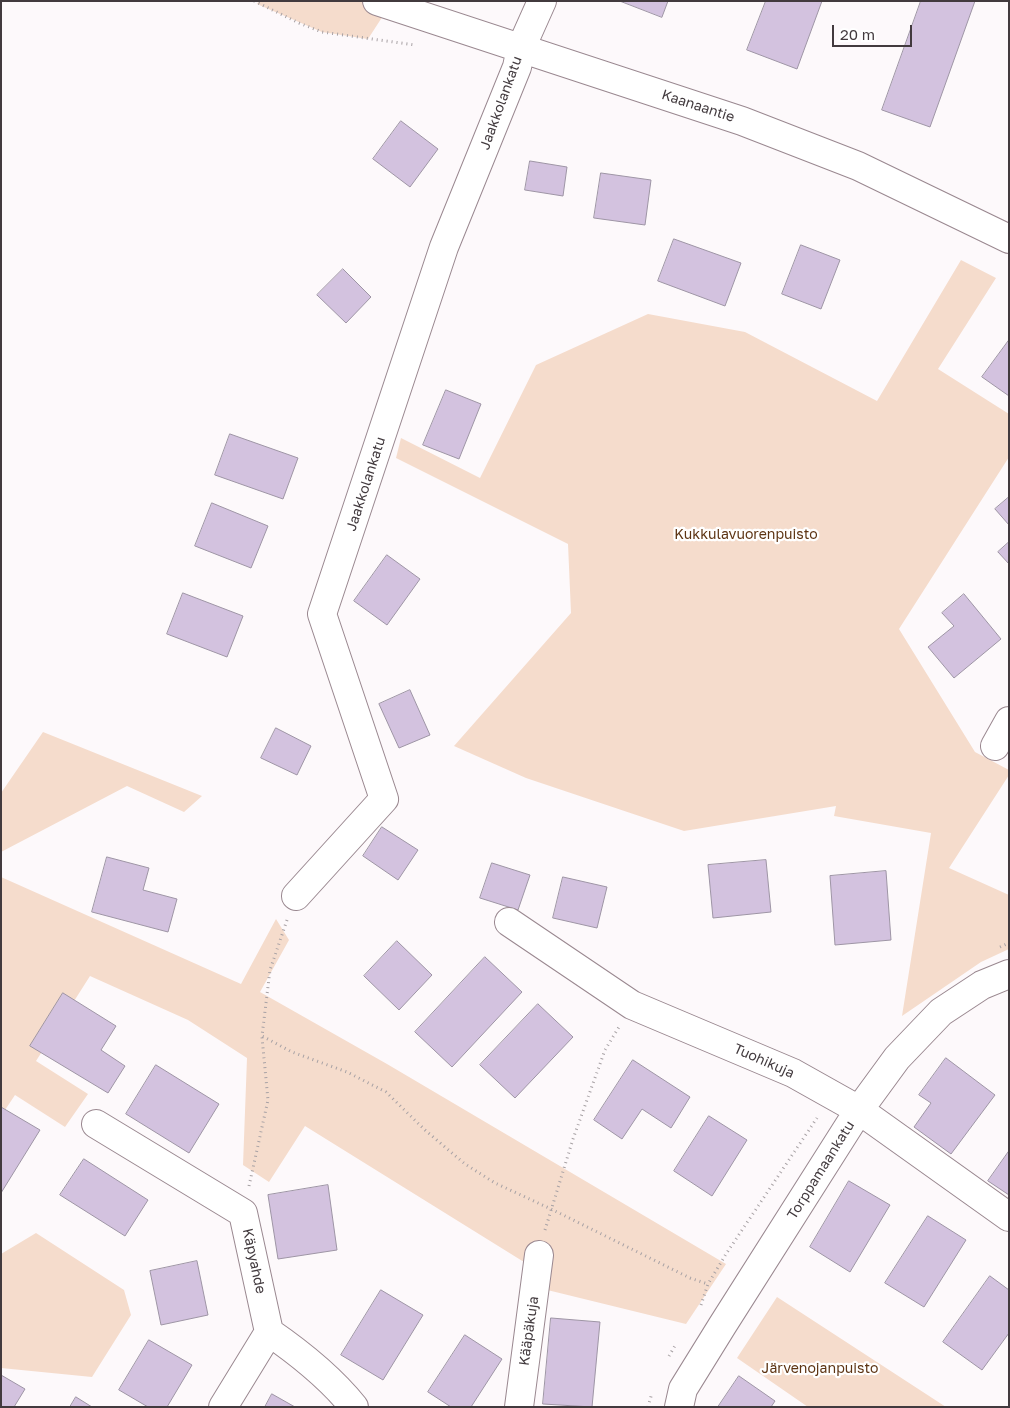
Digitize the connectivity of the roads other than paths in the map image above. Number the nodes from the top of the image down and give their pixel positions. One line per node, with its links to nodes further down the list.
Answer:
1 (377, 1): 3 (street, Kaanaantie)
2 (542, 1): 3 (street)
3 (521, 48): 4 (street, Kaanaantie); 7 (street, Jaakkolankatu)
4 (1009, 239)
5 (1009, 721): 6 (street)
6 (995, 746)
7 (296, 896)
8 (509, 922): 10 (street, Tuohikuja)
9 (1009, 974): 10 (street, Torppamaankatu)
10 (859, 1110): 12 (street, Tuohikuja); 18 (street, Torppamaankatu)
11 (96, 1124): 14 (street, Käpyahde)
12 (1009, 1217)
13 (539, 1255): 17 (street, Kääpäkuja)
14 (269, 1332): 15 (street); 16 (street)
15 (223, 1407)
16 (354, 1407)
17 (519, 1407)
18 (679, 1407)

